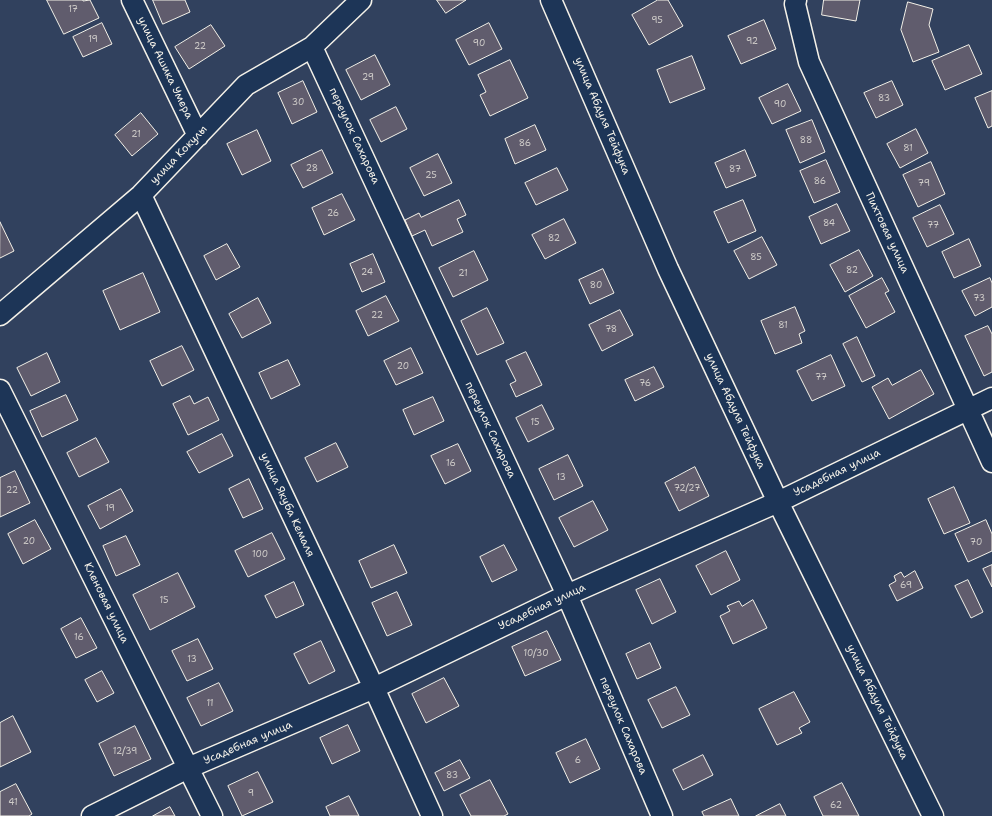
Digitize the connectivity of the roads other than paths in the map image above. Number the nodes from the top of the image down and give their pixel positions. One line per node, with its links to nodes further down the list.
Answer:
1 (132, 0): 6 (street, улица Ашика Умера)
2 (361, 0): 5 (street, улица Кокулы)
3 (551, 0): 13 (street, улица Абдуля Тейфука)
4 (796, 0): 11 (street, Пихтовая улица)
5 (312, 47): 6 (street, улица Кокулы); 14 (street, переулок Сахарова)
6 (198, 136): 7 (street, улица Кокулы)
7 (142, 195): 8 (street, улица Кокулы); 15 (street, улица Якуба Кемаля)
8 (0, 315)
9 (0, 390): 16 (street, Кленовая улица)
10 (992, 398): 11 (street, Усадебная улица)
11 (967, 409): 12 (street, Пихтовая улица); 13 (street, Усадебная улица)
12 (992, 462)
13 (778, 502): 14 (street, Усадебная улица); 21 (street, улица Абдуля Тейфука)
14 (567, 595): 15 (street, Усадебная улица); 20 (street, переулок Сахарова)
15 (374, 688): 16 (street, Усадебная улица); 19 (street, улица Якуба Кемаля)
16 (188, 768): 17 (street, Усадебная улица); 18 (street, Кленовая улица)
17 (92, 816)
18 (212, 816)
19 (432, 816)
20 (662, 816)
21 (933, 816)

